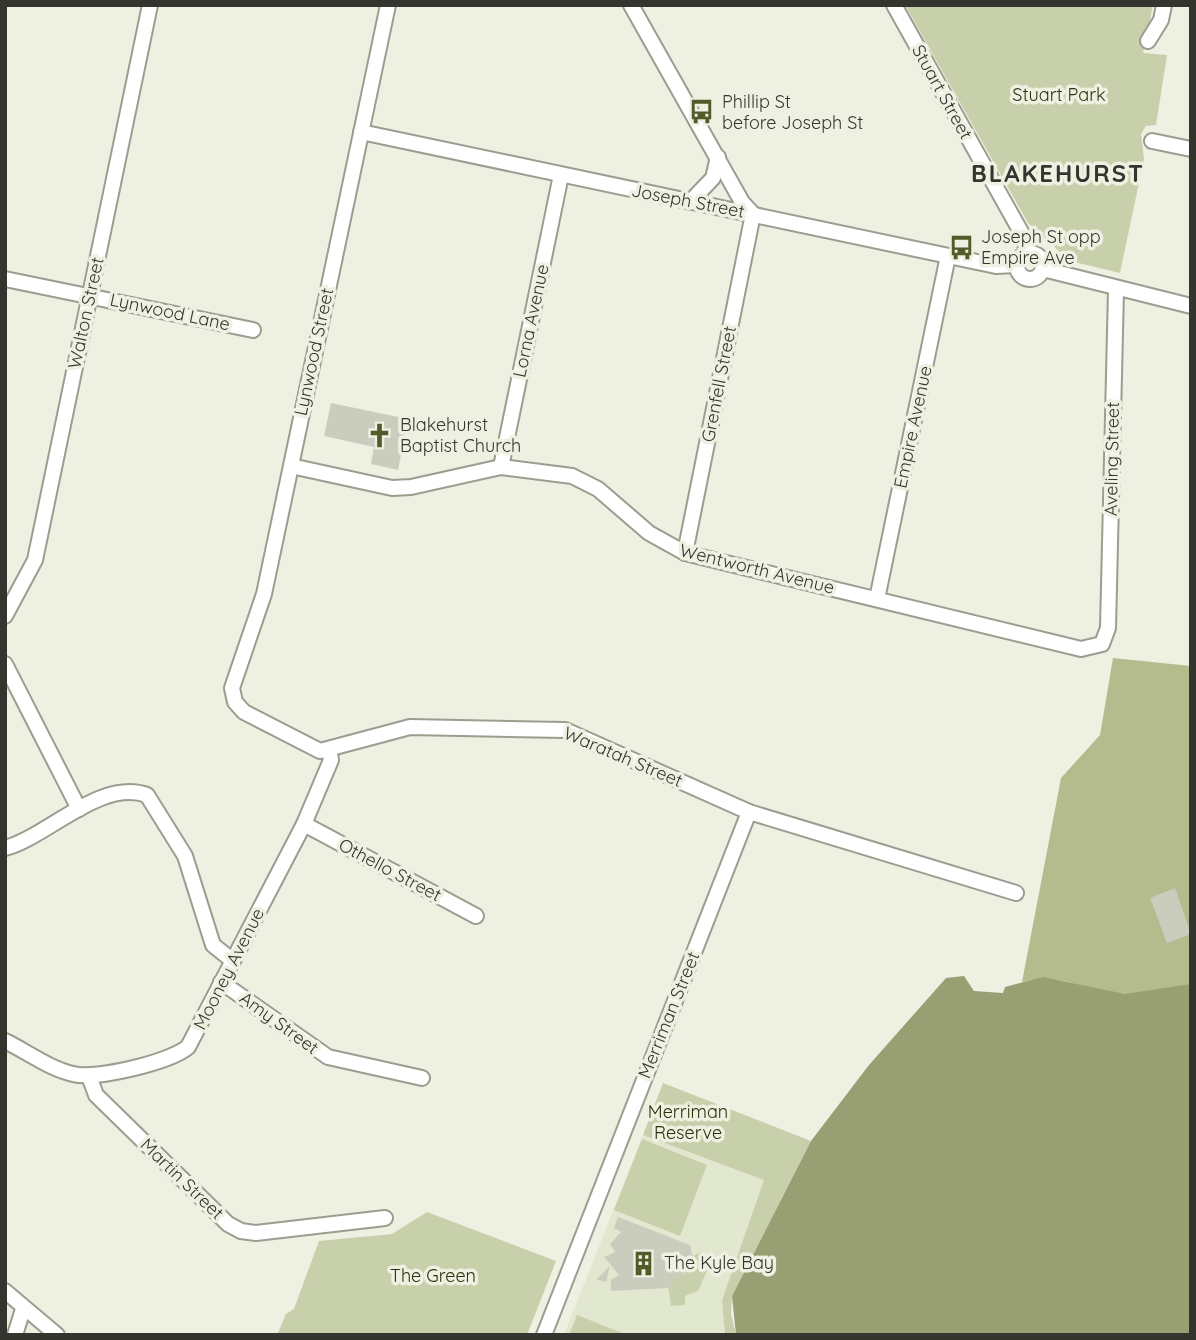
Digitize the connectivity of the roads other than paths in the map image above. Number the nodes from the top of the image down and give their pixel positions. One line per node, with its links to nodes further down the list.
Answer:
1 (150, 5): 20 (street, Walton Street)
2 (387, 5): 7 (street, Lynwood Street)
3 (631, 5): 10 (street)
4 (894, 5): 14 (street, Stuart Street)
5 (1164, 5): 6 (street)
6 (1148, 41)
7 (361, 132): 11 (street, Joseph Street); 23 (street, Lynwood Street)
8 (1152, 141): 9 (street)
9 (1191, 149)
10 (718, 157): 12 (street); 13 (street)
11 (561, 175): 12 (street, Joseph Street); 24 (street, Lorna Avenue)
12 (690, 202): 13 (street, Joseph Street)
13 (753, 214): 15 (street, Joseph Street); 25 (street, Grenfell Street)
14 (1028, 253): 16 (street); 17 (street)
15 (948, 256): 16 (street, Joseph Street); 26 (street, Empire Avenue)
16 (1016, 265): 17 (street)
17 (1043, 269): 19 (street)
18 (5, 279): 20 (street, Lynwood Lane)
19 (1116, 290): 21 (street); 28 (street, Aveling Street)
20 (90, 295): 22 (street, Lynwood Lane); 27 (street, Walton Street)
21 (1191, 306)
22 (253, 330)
23 (291, 466): 24 (street, Wentworth Avenue); 30 (street, Lynwood Street)
24 (501, 467): 25 (street, Wentworth Avenue)
25 (685, 553): 26 (street, Wentworth Avenue)
26 (877, 599): 28 (street, Wentworth Avenue)
27 (5, 615)
28 (1108, 628)
29 (5, 664): 31 (street)
30 (330, 750): 32 (street, Waratah Street); 33 (street, Mooney Avenue)
31 (79, 809): 34 (street); 37 (street)
32 (749, 812): 35 (street, Waratah Street); 47 (street, Merriman Street)
33 (304, 824): 36 (street, Othello Street); 37 (street, Mooney Avenue)
34 (5, 848)
35 (1016, 893)
36 (476, 916)
37 (233, 961): 38 (street, Mooney Avenue)
38 (221, 982): 40 (street, Mooney Avenue); 41 (street, Amy Street)
39 (5, 1041): 40 (street, Mooney Avenue)
40 (89, 1076): 42 (street, Martin Street)
41 (422, 1078)
42 (384, 1218)
43 (5, 1291): 44 (street)
44 (23, 1309): 45 (street); 46 (street)
45 (15, 1335)
46 (57, 1335)
47 (544, 1335)

